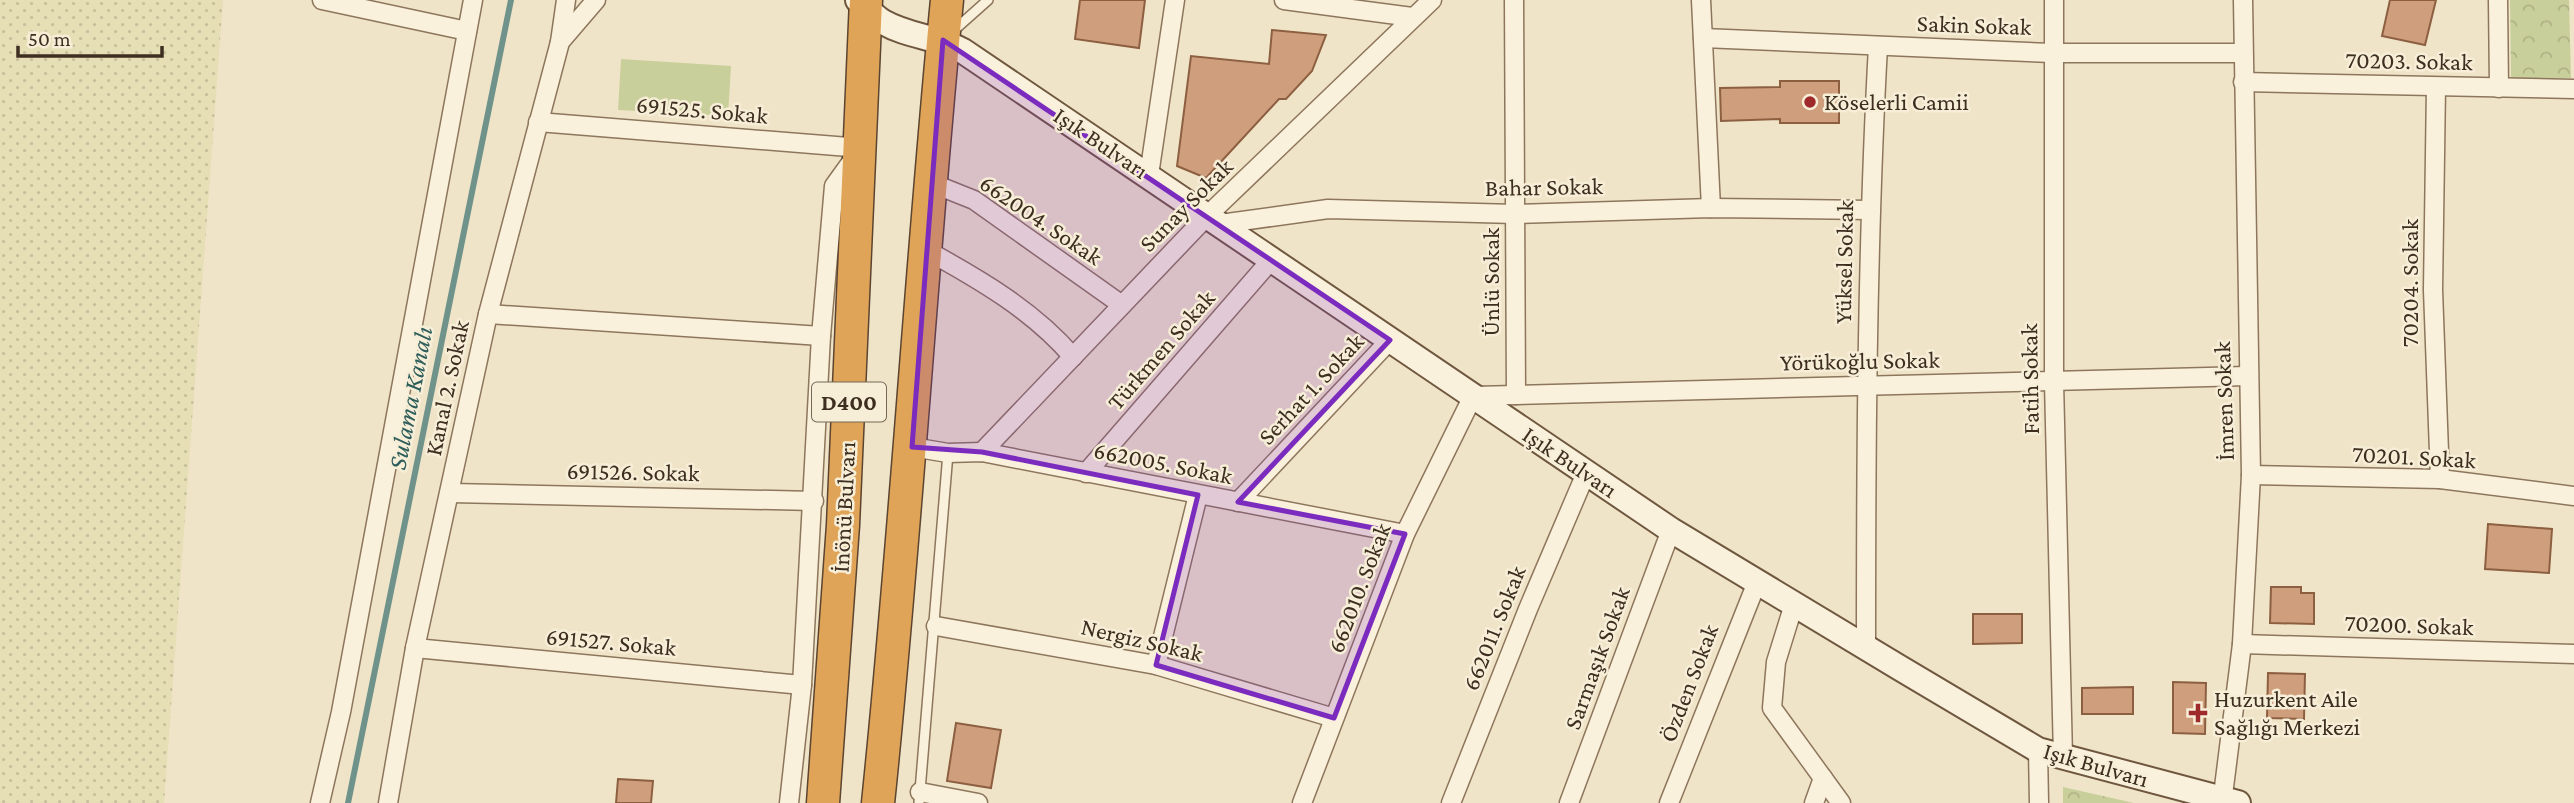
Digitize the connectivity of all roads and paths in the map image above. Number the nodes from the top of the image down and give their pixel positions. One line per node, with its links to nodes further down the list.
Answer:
1 (322, 0): 17 (street)
2 (473, 0): 17 (street)
3 (566, 0): 20 (street)
4 (596, 0): 20 (street, Kanal 2. Sokak)
5 (947, 0): 19 (highway, D400)
6 (988, 0): 19 (lane)
7 (1175, 0): 30 (street)
8 (1284, 0): 16 (street)
9 (1432, 0): 16 (street, Sunay Sokak)
10 (1514, 0): 34 (street, Ünlü Sokak)
11 (1701, 0): 18 (street)
12 (2053, 0): 22 (street, Fatih Sokak)
13 (2243, 0): 23 (street, İmren Sokak)
14 (2498, 0): 26 (street)
15 (863, 2): 19 (main road); 29 (highway, İnönü Bulvarı / D400)
16 (1412, 17): 35 (street, Sunay Sokak)
17 (467, 31): 77 (street)
18 (1703, 38): 21 (street, Sakin Sokak); 32 (street)
19 (943, 40): 30 (main road, Işık Bulvarı); 31 (highway, D400)
20 (560, 42): 28 (street, Kanal 2. Sokak)
21 (1878, 46): 22 (street, Sakin Sokak); 33 (street, Yüksel Sokak)
22 (2052, 53): 23 (street, Sakin Sokak); 44 (street, Fatih Sokak)
23 (2243, 53): 24 (street, İmren Sokak)
24 (2243, 82): 25 (street, 70203. Sokak); 43 (street, İmren Sokak)
25 (2436, 87): 26 (street, 70203. Sokak); 54 (street, 70204. Sokak)
26 (2500, 88): 27 (street, 70203. Sokak)
27 (2574, 89)
28 (538, 122): 29 (street, 691525. Sokak); 39 (street, Kanal 2. Sokak)
29 (861, 148): 40 (street); 80 (highway, İnönü Bulvarı / D400)
30 (1149, 175): 35 (main road, Işık Bulvarı)
31 (929, 182): 36 (highway, D400); 38 (street, 662004. Sokak)
32 (1711, 208): 33 (street, Bahar Sokak); 34 (street, Bahar Sokak)
33 (1869, 210): 45 (street, Yüksel Sokak)
34 (1515, 214): 35 (street, Bahar Sokak); 46 (street, Ünlü Sokak)
35 (1214, 220): 37 (main road, Işık Bulvarı); 38 (street, Sunay Sokak)
36 (926, 250): 42 (street); 48 (highway, D400)
37 (1272, 259): 41 (main road, Işık Bulvarı); 51 (street, Türkmen Sokak)
38 (1122, 305): 42 (street, Sunay Sokak)
39 (488, 314): 40 (street); 55 (street, Kanal 2. Sokak)
40 (821, 335): 58 (street)
41 (1390, 340): 47 (main road, Işık Bulvarı); 59 (street, Serhat 1. Sokak)
42 (1073, 357): 49 (street, Sunay Sokak)
43 (2248, 376): 44 (street, Yörükoğlu Sokak); 53 (street, İmren Sokak)
44 (2054, 382): 45 (street, Yörükoğlu Sokak); 73 (street, Fatih Sokak)
45 (1866, 384): 46 (street, Yörükoğlu Sokak); 67 (street, Yüksel Sokak)
46 (1517, 395): 47 (street, Yörükoğlu Sokak)
47 (1473, 396): 52 (main road, Işık Bulvarı); 61 (street, 662010. Sokak)
48 (912, 447): 50 (street, 662005. Sokak); 81 (highway, D400)
49 (982, 452): 50 (street, 662005. Sokak); 51 (street, 662005. Sokak)
50 (948, 453): 64 (lane)
51 (1086, 473): 56 (street, 662005. Sokak)
52 (1586, 473): 60 (main road, Işık Bulvarı); 84 (street, 662011. Sokak)
53 (2251, 475): 54 (street, 70201. Sokak); 65 (street, İmren Sokak)
54 (2440, 479): 57 (street, 70201. Sokak)
55 (451, 493): 58 (street, 691526. Sokak); 66 (street, Kanal 2. Sokak)
56 (1198, 495): 59 (street, 662005. Sokak); 69 (street)
57 (2574, 496)
58 (814, 500): 70 (street)
59 (1238, 502): 61 (street, 662005. Sokak)
60 (1671, 530): 62 (main road, Işık Bulvarı); 85 (street, Sarmaşık Sokak)
61 (1405, 534): 71 (street, 662010. Sokak)
62 (1757, 582): 63 (main road, Işık Bulvarı); 86 (street, Özden Sokak)
63 (1794, 604): 67 (main road, Işık Bulvarı); 74 (street)
64 (936, 626): 69 (street, Nergiz Sokak); 75 (lane)
65 (2242, 644): 68 (street, 70200. Sokak); 76 (street, İmren Sokak)
66 (415, 648): 70 (street, 691527. Sokak); 78 (street, Kanal 2. Sokak)
67 (1866, 648): 72 (main road, Işık Bulvarı)
68 (2574, 654)
69 (1156, 665): 71 (street, Nergiz Sokak)
70 (802, 685): 79 (street)
71 (1334, 718): 83 (street, 662010. Sokak)
72 (2038, 750): 73 (main road, Işık Bulvarı); 89 (street)
73 (2063, 757): 76 (main road, Işık Bulvarı)
74 (1823, 778): 87 (street); 88 (street)
75 (919, 798): 82 (street)
76 (2227, 802)
77 (320, 803)
78 (388, 803)
79 (789, 803)
80 (823, 803)
81 (878, 803)
82 (978, 803)
83 (1302, 803)
84 (1451, 803)
85 (1569, 803)
86 (1669, 803)
87 (1814, 803)
88 (1841, 803)
89 (2039, 803)

